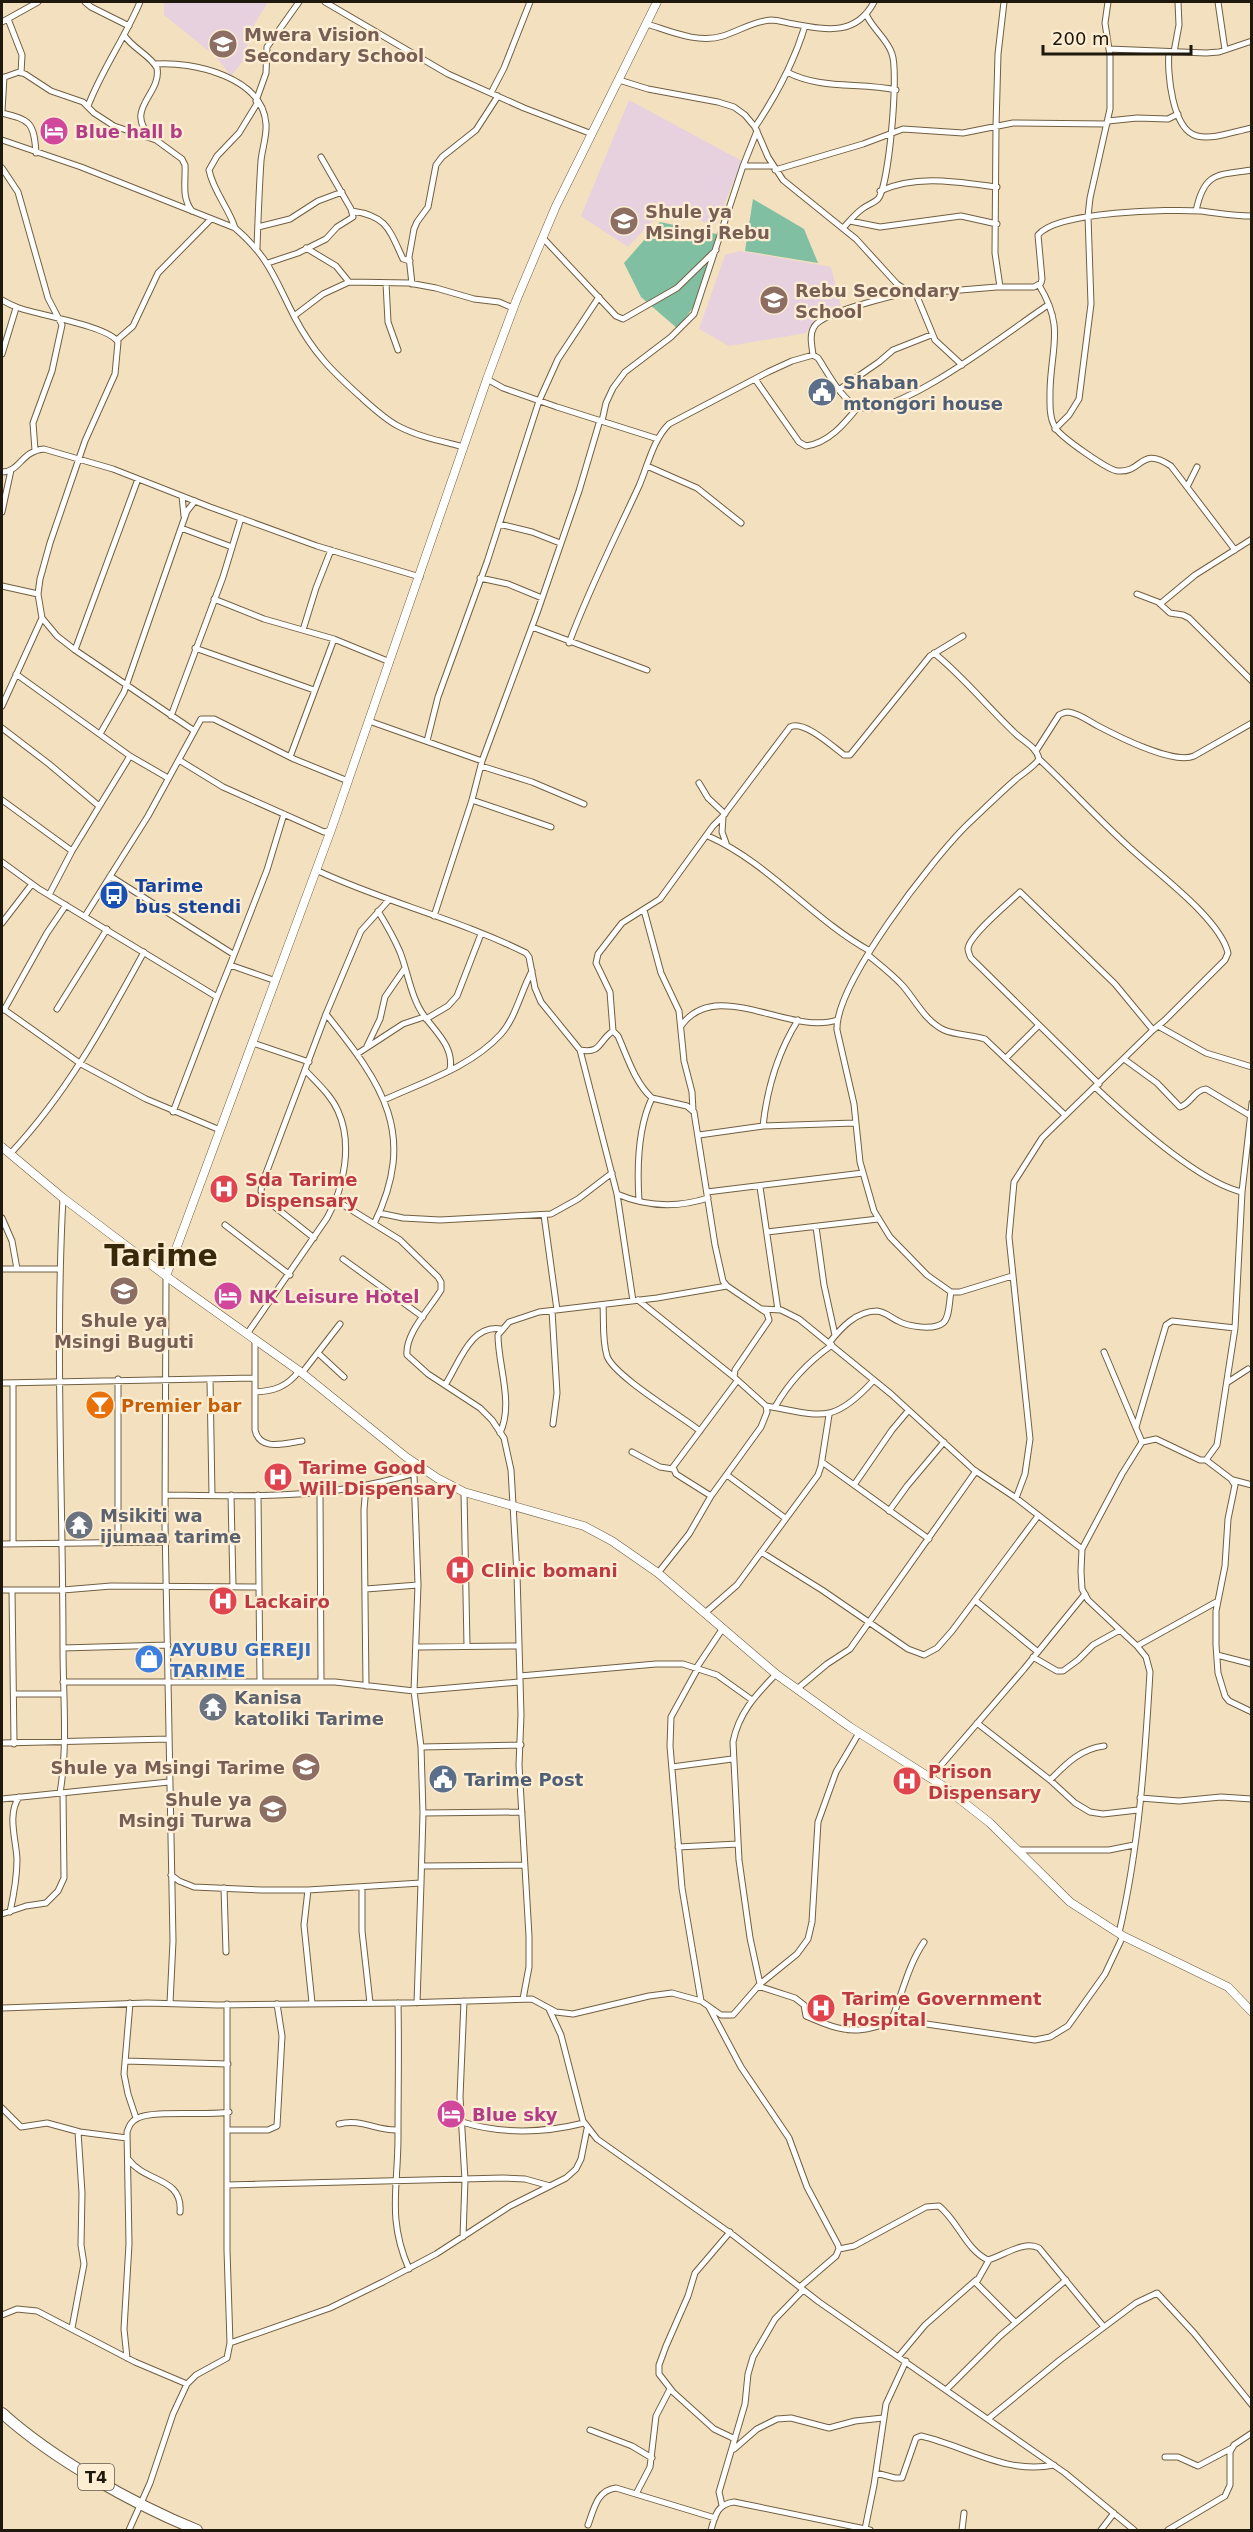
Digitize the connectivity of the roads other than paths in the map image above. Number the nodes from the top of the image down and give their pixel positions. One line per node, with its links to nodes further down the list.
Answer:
1 (38, 2): 14 (street)
2 (85, 2): 17 (street)
3 (140, 2): 17 (street)
4 (299, 2): 32 (street)
5 (325, 2): 30 (street)
6 (530, 2): 30 (street)
7 (657, 2): 16 (main road)
8 (874, 2): 13 (street)
9 (1004, 2): 37 (street)
10 (1108, 2): 21 (street)
11 (1178, 2): 23 (street)
12 (1218, 2): 22 (street)
13 (867, 16): 18 (street); 29 (street)
14 (8, 19): 15 (street); 26 (street)
15 (2, 22)
16 (646, 24): 18 (street); 28 (main road)
17 (129, 26): 19 (street)
18 (805, 26): 25 (street)
19 (124, 35): 24 (street); 33 (street)
20 (1251, 41): 22 (street)
21 (1109, 49): 23 (street); 36 (street)
22 (1225, 50): 23 (street)
23 (1171, 52): 35 (street)
24 (155, 63): 32 (street); 43 (street)
25 (787, 72): 29 (street); 39 (street)
26 (21, 73): 27 (street); 33 (street)
27 (3, 78): 34 (street)
28 (619, 80): 39 (street); 41 (main road)
29 (896, 90): 40 (street)
30 (491, 93): 31 (street)
31 (498, 96): 41 (street); 68 (street)
32 (257, 102): 61 (street); 62 (street)
33 (88, 106): 43 (street)
34 (2, 112): 44 (street)
35 (1178, 114): 36 (street); 38 (street)
36 (1107, 123): 37 (street); 56 (street)
37 (996, 126): 40 (street); 50 (street)
38 (1251, 128)
39 (756, 129): 46 (street); 48 (street)
40 (891, 132): 48 (street); 51 (street)
41 (592, 134): 64 (main road)
42 (2, 140): 44 (street)
43 (153, 140): 55 (street)
44 (36, 153): 55 (street)
45 (321, 158): 52 (street)
46 (742, 166): 48 (street); 67 (street)
47 (2, 168): 83 (street)
48 (774, 168): 63 (street)
49 (1251, 170): 54 (street)
50 (997, 187): 51 (street); 60 (street)
51 (880, 191): 59 (street)
52 (342, 192): 53 (street); 61 (street)
53 (352, 211): 66 (street); 68 (street)
54 (1196, 211): 56 (street); 57 (street)
55 (193, 212): 58 (street)
56 (1088, 216): 73 (street); 96 (street)
57 (1251, 216)
58 (212, 219): 62 (street); 85 (street)
59 (850, 221): 60 (street); 63 (street)
60 (997, 224): 74 (street)
61 (258, 227): 65 (street)
62 (235, 228): 65 (street)
63 (843, 228): 75 (street)
64 (543, 238): 77 (street); 81 (main road)
65 (257, 248): 69 (street)
66 (306, 248): 69 (street); 70 (street)
67 (716, 250): 77 (street); 95 (street)
68 (410, 261): 72 (street)
69 (268, 263): 82 (street)
70 (349, 282): 71 (street); 82 (street)
71 (386, 283): 72 (street); 86 (street)
72 (412, 284): 81 (street)
73 (1039, 285): 74 (street); 79 (street)
74 (1000, 287): 76 (street)
75 (908, 292): 76 (street); 88 (street)
76 (916, 294): 84 (street)
77 (599, 297): 93 (street)
78 (2, 300): 80 (street)
79 (1048, 305): 89 (street); 96 (street)
80 (16, 308): 83 (street); 87 (street)
81 (513, 308): 90 (main road)
82 (294, 316): 98 (street)
83 (58, 318): 85 (street); 99 (street)
84 (931, 335): 89 (street); 92 (street)
85 (117, 340): 100 (street)
86 (398, 350)
87 (2, 354)
88 (813, 355): 91 (street); 92 (street)
89 (962, 365): 94 (street)
90 (487, 379): 93 (street); 98 (main road)
91 (755, 379): 94 (street); 97 (street)
92 (840, 389): 94 (street)
93 (539, 401): 95 (street); 113 (street)
94 (858, 407)
95 (601, 421): 97 (street); 116 (street)
96 (1055, 429): 106 (street)
97 (658, 439): 101 (street)
98 (464, 447): 120 (main road)
99 (35, 450): 100 (street); 103 (street)
100 (79, 459): 105 (street); 123 (street)
101 (647, 466): 112 (street); 133 (street)
102 (1197, 467): 106 (street)
103 (11, 470): 104 (street); 109 (street)
104 (2, 472)
105 (138, 479): 107 (street); 135 (street)
106 (1187, 487): 119 (street)
107 (182, 496): 108 (street); 110 (street)
108 (195, 501): 110 (street); 111 (street)
109 (2, 513)
110 (184, 518): 114 (street)
111 (241, 518): 117 (street); 118 (street)
112 (741, 523)
113 (499, 524): 116 (street); 121 (street)
114 (181, 528): 117 (street); 141 (street)
115 (1251, 539): 119 (street)
116 (560, 543): 125 (street)
117 (232, 547): 126 (street)
118 (330, 549): 120 (street); 130 (street)
119 (1235, 550): 127 (street)
120 (420, 577): 137 (main road)
121 (480, 578): 125 (street); 150 (street)
122 (2, 586): 123 (street)
123 (38, 594): 128 (street)
124 (1137, 594): 127 (street)
125 (542, 597): 129 (street)
126 (214, 599): 130 (street); 134 (street)
127 (1160, 604): 140 (street)
128 (42, 618): 135 (street); 139 (street)
129 (532, 627): 133 (street); 156 (street)
130 (303, 630): 132 (street)
131 (963, 636): 136 (street)
132 (334, 639): 137 (street); 142 (street)
133 (569, 643): 138 (street)
134 (195, 648): 142 (street); 144 (street)
135 (75, 650): 141 (street)
136 (934, 653): 151 (street); 165 (street)
137 (390, 662): 145 (main road)
138 (647, 670)
139 (16, 674): 143 (street); 149 (street)
140 (1251, 681)
141 (127, 686): 144 (street); 149 (street)
142 (314, 690): 153 (street)
143 (2, 706)
144 (171, 716): 148 (street)
145 (369, 721): 150 (street); 158 (main road)
146 (1251, 723): 151 (street)
147 (2, 729): 163 (street)
148 (194, 730): 153 (street); 155 (street)
149 (100, 734): 152 (street)
150 (427, 741): 156 (street)
151 (1036, 751): 154 (street)
152 (130, 756): 157 (street); 163 (street)
153 (290, 757): 158 (street)
154 (1039, 759): 186 (street); 201 (street)
155 (178, 760): 157 (street); 164 (street)
156 (482, 763): 161 (street); 162 (street)
157 (168, 778): 173 (street)
158 (348, 781): 167 (main road)
159 (699, 783): 165 (street)
160 (2, 800): 170 (street)
161 (472, 800): 166 (street); 181 (street)
162 (584, 804)
163 (99, 806): 170 (street)
164 (284, 814): 167 (street); 187 (street)
165 (724, 815): 168 (street); 169 (street)
166 (551, 827)
167 (331, 830): 172 (main road)
168 (708, 836): 169 (street); 178 (street)
169 (727, 844): 186 (street)
170 (72, 850): 175 (street)
171 (2, 862): 174 (street)
172 (316, 870): 176 (street); 191 (main road)
173 (110, 876): 180 (street); 187 (street)
174 (32, 884): 175 (street); 182 (street)
175 (49, 895): 177 (street)
176 (388, 901): 179 (street); 181 (street)
177 (66, 905): 180 (street); 193 (street)
178 (644, 910): 199 (street); 203 (street)
179 (378, 911): 189 (street); 195 (street)
180 (85, 916): 183 (street)
181 (434, 916): 184 (street)
182 (2, 923)
183 (106, 929): 185 (street); 194 (street)
184 (481, 934): 190 (street); 196 (street)
185 (144, 952): 192 (street); 211 (street)
186 (869, 953): 198 (street); 208 (street)
187 (232, 954): 188 (street)
188 (230, 965): 191 (street); 192 (street)
189 (405, 968): 196 (street); 205 (street)
190 (532, 971): 206 (street); 213 (street)
191 (276, 981): 204 (main road)
192 (217, 996): 220 (street)
193 (3, 1009): 211 (street)
194 (57, 1010)
195 (326, 1014): 207 (street); 210 (street)
196 (425, 1018): 205 (street); 213 (street)
197 (798, 1020): 198 (street); 199 (street); 224 (street)
198 (837, 1020): 223 (street)
199 (681, 1026): 219 (street)
200 (1038, 1026): 202 (street); 208 (street); 215 (street)
201 (1158, 1026): 202 (street); 212 (street)
202 (1153, 1030): 209 (street)
203 (613, 1031): 206 (street); 216 (street)
204 (252, 1043): 210 (street); 225 (main road)
205 (368, 1046): 207 (street)
206 (580, 1050): 230 (street)
207 (357, 1054): 217 (street)
208 (1006, 1058): 221 (street)
209 (1124, 1059): 215 (street); 222 (street)
210 (309, 1062): 214 (street)
211 (81, 1064): 220 (street); 229 (street)
212 (1251, 1067)
213 (450, 1069): 217 (street)
214 (306, 1071): 237 (street); 247 (street)
215 (1097, 1086): 221 (street); 233 (street)
216 (652, 1098): 219 (street); 238 (street)
217 (384, 1100): 239 (street)
218 (1251, 1103): 222 (street)
219 (693, 1111): 226 (street)
220 (173, 1112): 225 (street)
221 (1065, 1115): 254 (street)
222 (1251, 1116): 228 (street)
223 (855, 1123): 224 (street); 231 (street)
224 (763, 1126): 226 (street)
225 (220, 1130): 253 (main road)
226 (699, 1135): 235 (street)
227 (2, 1147): 229 (main road)
228 (1249, 1148): 233 (street)
229 (10, 1154): 236 (main road)
230 (612, 1173): 234 (street); 240 (street)
231 (863, 1173): 232 (street); 242 (street)
232 (760, 1186): 235 (street); 246 (street)
233 (1242, 1192): 264 (street)
234 (617, 1194): 238 (street); 257 (street)
235 (708, 1195): 238 (street); 255 (street)
236 (63, 1198): 251 (street); 253 (main road)
237 (337, 1201): 243 (street); 247 (street)
238 (639, 1201)
239 (379, 1213): 240 (street); 243 (street)
240 (544, 1215): 259 (street)
241 (2, 1218): 250 (street)
242 (878, 1219): 245 (street); 256 (street)
243 (374, 1224): 262 (street)
244 (225, 1225): 252 (street)
245 (816, 1227): 246 (street); 267 (street)
246 (767, 1232): 261 (street)
247 (314, 1238): 252 (street)
248 (343, 1259): 262 (street)
249 (2, 1269): 250 (street)
250 (16, 1269): 251 (street)
251 (60, 1269): 281 (street)
252 (290, 1275): 266 (street)
253 (166, 1276): 266 (main road); 279 (street)
254 (1012, 1276): 256 (street); 318 (street)
255 (727, 1286): 257 (street); 260 (street)
256 (951, 1292): 267 (street)
257 (635, 1301): 258 (street); 278 (street)
258 (603, 1305): 259 (street); 294 (street)
259 (555, 1310): 265 (street); 292 (street)
260 (762, 1310): 261 (street); 278 (street)
261 (778, 1310): 269 (street)
262 (423, 1317): 286 (street)
263 (340, 1324): 271 (street)
264 (1234, 1328): 272 (street); 293 (street)
265 (501, 1329): 286 (street); 295 (street)
266 (247, 1334): 268 (main road)
267 (835, 1335): 269 (street)
268 (255, 1340): 274 (main road); 276 (street)
269 (831, 1344): 282 (street); 289 (street)
270 (1104, 1352): 293 (street)
271 (318, 1353): 274 (street); 275 (street)
272 (1230, 1369): 273 (street); 283 (street)
273 (1250, 1369): 283 (street)
274 (301, 1372): 287 (street); 302 (main road)
275 (344, 1377)
276 (255, 1378): 280 (street); 287 (street)
277 (117, 1379): 279 (street); 281 (street); 324 (street)
278 (736, 1379): 288 (street); 294 (street)
279 (164, 1380): 280 (street); 313 (street)
280 (210, 1380): 314 (street)
281 (60, 1381): 285 (street); 328 (street)
282 (873, 1381): 290 (street); 291 (street)
283 (1228, 1382): 300 (street)
284 (2, 1383): 285 (street)
285 (13, 1383): 327 (street)
286 (445, 1385): 295 (street)
287 (255, 1392): 296 (street)
288 (766, 1406): 289 (street); 306 (street)
289 (775, 1407): 291 (street)
290 (908, 1411): 297 (street); 308 (street)
291 (829, 1415): 301 (street)
292 (554, 1424)
293 (1136, 1427): 298 (street)
294 (700, 1431): 303 (street)
295 (500, 1433): 319 (street)
296 (302, 1441)
297 (944, 1442): 304 (street); 320 (street)
298 (1142, 1442): 300 (street); 329 (street)
299 (632, 1452): 303 (street)
300 (1206, 1460): 307 (street)
301 (822, 1462): 308 (street); 322 (street)
302 (424, 1469): 305 (street); 311 (main road)
303 (673, 1470): 317 (street)
304 (976, 1471): 318 (street); 323 (street)
305 (414, 1474): 310 (street); 332 (street)
306 (727, 1475): 317 (street); 322 (street)
307 (1233, 1480): 309 (street); 342 (street)
308 (854, 1485): 320 (street)
309 (1251, 1485)
310 (366, 1486): 312 (street); 339 (street)
311 (464, 1492): 319 (main road); 348 (street)
312 (320, 1494): 316 (street); 363 (street)
313 (166, 1495): 314 (street); 325 (street)
314 (212, 1495): 315 (street)
315 (231, 1495): 316 (street); 334 (street)
316 (258, 1495): 335 (street)
317 (711, 1496): 331 (street)
318 (1016, 1498): 321 (street)
319 (513, 1504): 331 (main road); 349 (street)
320 (889, 1512): 323 (street)
321 (1038, 1516): 329 (street); 341 (street)
322 (785, 1518): 330 (street)
323 (929, 1539): 344 (street)
324 (118, 1541): 325 (street); 328 (street)
325 (166, 1542): 333 (street)
326 (2, 1544): 327 (street)
327 (13, 1544): 328 (street)
328 (62, 1544): 338 (street)
329 (1082, 1549): 340 (street)
330 (761, 1552): 343 (street); 344 (street)
331 (658, 1573): 343 (main road)
332 (418, 1585): 339 (street); 351 (street)
333 (167, 1587): 334 (street); 338 (street); 347 (street)
334 (233, 1587): 335 (street)
335 (258, 1587): 361 (street)
336 (2, 1590): 337 (street)
337 (12, 1590): 338 (street); 367 (street)
338 (63, 1590): 352 (street)
339 (366, 1590): 364 (street)
340 (1085, 1594): 346 (street); 353 (street)
341 (976, 1601): 344 (street); 353 (street)
342 (1218, 1601): 350 (street); 354 (street)
343 (705, 1613): 345 (main road)
344 (869, 1624): 365 (street)
345 (723, 1629): 357 (street); 358 (main road)
346 (1120, 1630): 350 (street); 355 (street)
347 (168, 1646): 352 (street); 360 (street)
348 (467, 1646): 349 (street); 351 (street)
349 (518, 1646): 359 (street)
350 (1137, 1646): 387 (street)
351 (417, 1647): 366 (street)
352 (63, 1648): 362 (street)
353 (1038, 1652): 355 (street)
354 (1217, 1655): 356 (street); 370 (street)
355 (1034, 1658): 371 (street)
356 (1251, 1664)
357 (698, 1668): 359 (street); 369 (street); 381 (street)
358 (776, 1674): 365 (main road); 369 (street)
359 (520, 1679): 366 (street); 377 (street)
360 (169, 1681): 361 (street); 362 (street); 373 (street)
361 (260, 1681): 363 (street)
362 (63, 1682): 368 (street)
363 (321, 1682): 364 (street)
364 (366, 1686): 366 (street)
365 (796, 1689): 372 (main road)
366 (414, 1691): 379 (street)
367 (14, 1694): 368 (street); 376 (street)
368 (63, 1694): 375 (street)
369 (752, 1700): 380 (street)
370 (1251, 1712)
371 (977, 1723): 382 (street); 383 (street)
372 (859, 1733): 382 (main road); 409 (street)
373 (169, 1739): 375 (street); 384 (street)
374 (2, 1743): 376 (street)
375 (64, 1743): 376 (street); 385 (street)
376 (14, 1744)
377 (521, 1745): 379 (street); 391 (street)
378 (1104, 1746): 383 (street)
379 (421, 1747): 392 (street)
380 (732, 1759): 381 (street); 393 (street)
381 (672, 1767): 395 (street)
382 (930, 1778): 396 (main road)
383 (1050, 1780): 390 (street)
384 (169, 1782): 385 (street); 399 (street)
385 (62, 1793): 386 (street); 404 (street)
386 (19, 1797): 388 (street); 404 (street)
387 (1140, 1798): 389 (street); 390 (street)
388 (2, 1799)
389 (1251, 1799)
390 (1138, 1810): 394 (street)
391 (522, 1812): 392 (street); 397 (street)
392 (423, 1813): 398 (street)
393 (738, 1844): 395 (street); 409 (street)
394 (1134, 1845): 396 (street); 406 (street)
395 (678, 1847): 412 (street)
396 (1017, 1850): 406 (main road)
397 (523, 1864): 398 (street); 410 (street)
398 (422, 1866): 400 (street)
399 (171, 1875): 402 (street); 414 (street)
400 (421, 1883): 401 (street); 418 (street)
401 (362, 1887): 403 (street); 416 (street)
402 (224, 1888): 403 (street); 408 (street)
403 (308, 1890): 415 (street)
404 (10, 1912): 405 (street)
405 (2, 1914)
406 (1121, 1934): 424 (main road); 425 (street)
407 (924, 1942): 425 (street)
408 (226, 1952)
409 (759, 1985): 421 (street); 425 (street)
410 (523, 1999): 411 (street); 422 (street)
411 (465, 2001): 418 (street); 431 (street)
412 (701, 2001): 421 (street); 422 (street)
413 (130, 2003): 414 (street); 423 (street); 426 (street)
414 (170, 2003): 419 (street)
415 (312, 2003): 416 (street); 420 (street)
416 (369, 2003): 417 (street)
417 (398, 2003): 418 (street); 435 (street)
418 (417, 2003)
419 (227, 2004): 420 (street); 427 (street)
420 (277, 2004): 434 (street)
421 (709, 2006): 446 (street)
422 (548, 2007): 433 (street)
423 (2, 2008)
424 (1251, 2012)
425 (891, 2021)
426 (125, 2061): 427 (street); 430 (street)
427 (228, 2064): 429 (street)
428 (2, 2108): 436 (street)
429 (229, 2112): 430 (street); 434 (street)
430 (136, 2118): 437 (street)
431 (462, 2122): 433 (street); 439 (street)
432 (339, 2124): 435 (street)
433 (586, 2126): 442 (street); 444 (street)
434 (228, 2130): 441 (street)
435 (398, 2130): 440 (street)
436 (78, 2132): 437 (street); 455 (street)
437 (127, 2138): 438 (street)
438 (129, 2159): 443 (street); 458 (street)
439 (465, 2180): 440 (street); 442 (street); 445 (street)
440 (396, 2181): 441 (street); 448 (street)
441 (227, 2185): 456 (street)
442 (550, 2186): 445 (street)
443 (180, 2212)
444 (730, 2232): 451 (street); 461 (street)
445 (463, 2237): 448 (street)
446 (839, 2249): 447 (street); 451 (street)
447 (989, 2260): 449 (street); 450 (street)
448 (409, 2269): 456 (street)
449 (976, 2280): 453 (street); 457 (street)
450 (1066, 2280): 453 (street); 454 (street)
451 (802, 2288): 457 (street); 469 (street)
452 (2, 2315): 455 (street)
453 (1016, 2322): 462 (street)
454 (1104, 2327): 463 (street); 466 (street)
455 (72, 2328): 458 (street)
456 (230, 2343): 460 (street)
457 (899, 2356): 459 (street)
458 (127, 2358): 460 (street)
459 (906, 2361): 462 (street); 465 (street)
460 (187, 2384): 477 (street)
461 (670, 2389): 469 (street); 473 (street)
462 (947, 2389): 466 (street)
463 (1251, 2405)
464 (2, 2413): 477 (highway, T4)
465 (883, 2418): 471 (street); 475 (street)
466 (988, 2419): 474 (street)
467 (590, 2430): 473 (street)
468 (1251, 2433): 470 (street)
469 (735, 2439): 471 (street)
470 (1232, 2448): 472 (street); 490 (street)
471 (733, 2450): 478 (street)
472 (1165, 2457)
473 (652, 2458): 476 (street)
474 (1054, 2465): 475 (street); 480 (street)
475 (876, 2473): 486 (street)
476 (636, 2494): 481 (street); 482 (street)
477 (141, 2504): 483 (street); 484 (highway, T4)
478 (722, 2505): 481 (street); 486 (street)
479 (964, 2513): 487 (street)
480 (1114, 2514): 488 (street); 489 (street)
481 (715, 2518): 485 (street)
482 (588, 2525)
483 (129, 2530)
484 (197, 2530)
485 (711, 2530)
486 (867, 2530)
487 (962, 2530)
488 (1101, 2530)
489 (1134, 2530)
490 (1168, 2530)

